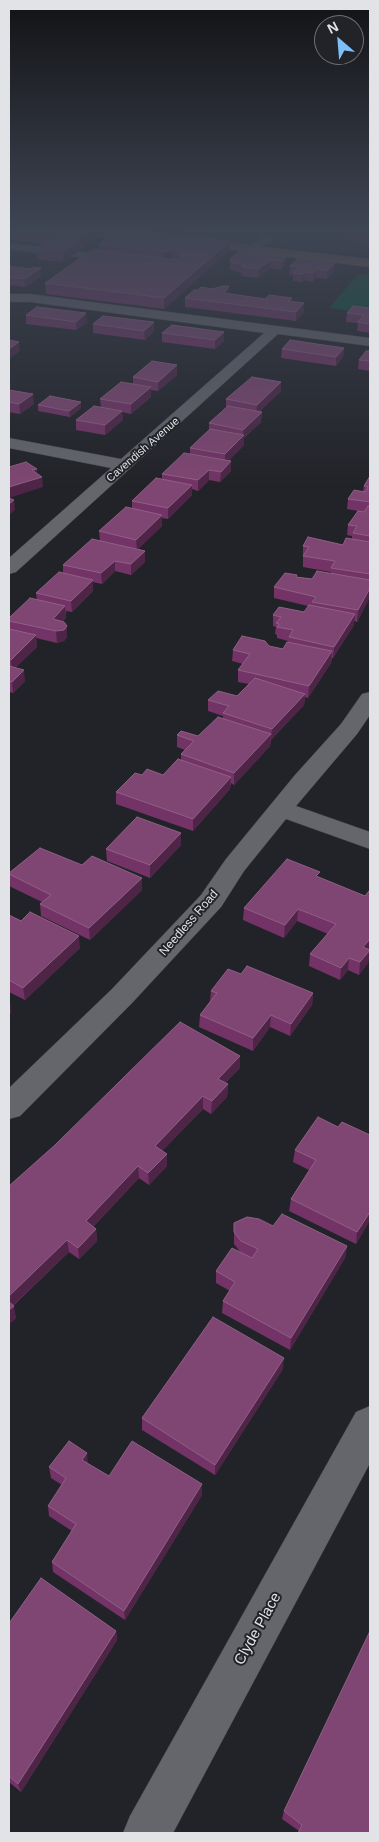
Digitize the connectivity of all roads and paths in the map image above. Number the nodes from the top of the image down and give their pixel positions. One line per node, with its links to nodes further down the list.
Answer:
1 (168, 316): 2 (street)
2 (275, 330): 3 (street); 5 (street, Cavendish Avenue)
3 (370, 342)
4 (9, 443): 5 (street)
5 (125, 466): 6 (street, Cavendish Avenue)
6 (9, 568)
7 (370, 699): 8 (street, Needless Road)
8 (282, 808): 9 (street); 10 (street, Needless Road)
9 (370, 841)
10 (9, 1107)
11 (370, 1425): 12 (street, Clyde Place)
12 (147, 1833)

